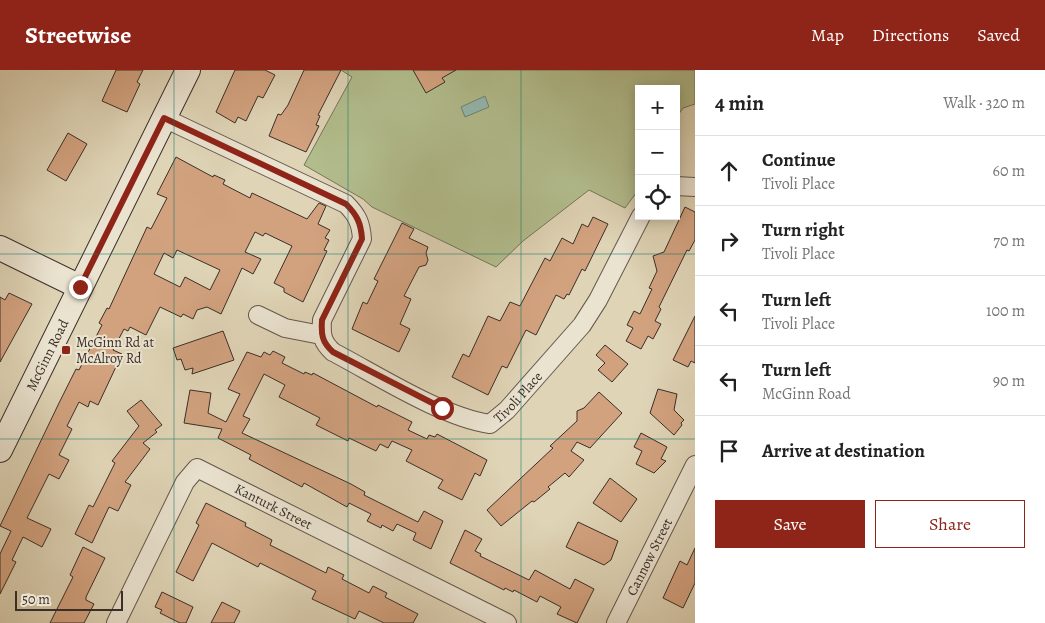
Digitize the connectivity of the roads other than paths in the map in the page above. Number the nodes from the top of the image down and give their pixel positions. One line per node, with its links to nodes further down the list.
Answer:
1 (188, 70): 2 (street, McGinn Road)
2 (164, 118): 7 (street, McGinn Road); 9 (street)
3 (680, 186): 4 (street)
4 (695, 187)
5 (638, 220): 9 (street, Tivoli Place)
6 (0, 248): 7 (street)
7 (80, 287): 10 (street, McGinn Road)
8 (258, 316): 9 (street)
9 (321, 335)
10 (0, 450)
11 (695, 465): 14 (street, Cannow Street)
12 (116, 623): 13 (street, Kanturk Street)
13 (508, 623)
14 (616, 623)

